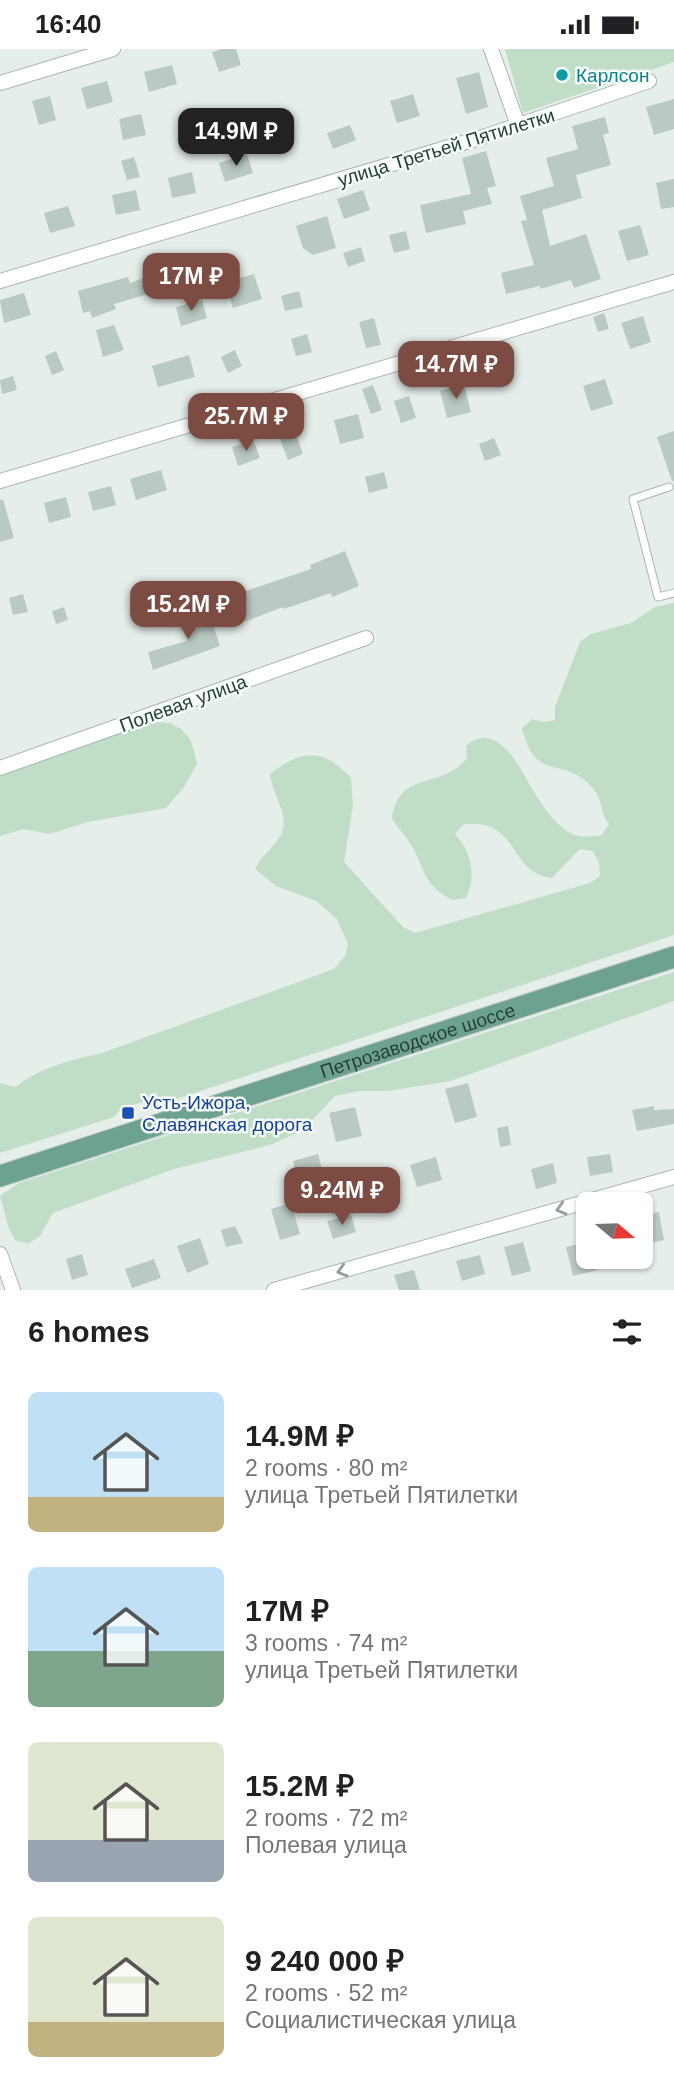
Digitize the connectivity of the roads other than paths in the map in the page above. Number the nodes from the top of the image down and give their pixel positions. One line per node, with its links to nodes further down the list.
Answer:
1 (113, 49): 4 (street)
2 (491, 49): 5 (street)
3 (649, 81): 5 (street, улица Третьей Пятилетки)
4 (0, 83)
5 (518, 125): 6 (street, улица Третьей Пятилетки)
6 (0, 281)
7 (674, 282): 8 (street)
8 (0, 481)
9 (669, 487): 10 (lane)
10 (674, 593)
11 (366, 638): 12 (street, Полевая улица)
12 (0, 768)
13 (674, 957): 14 (main road, Петрозаводское шоссе)
14 (0, 1176)
15 (674, 1177): 18 (street, one-way to 18)
16 (0, 1254): 17 (street)
17 (13, 1290)
18 (274, 1290)

